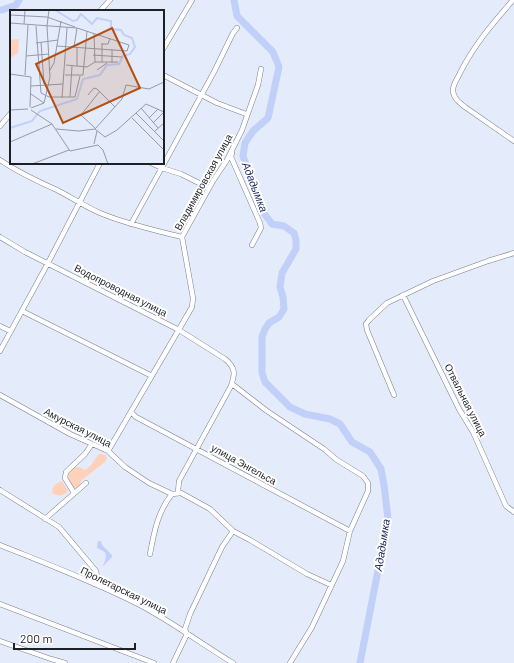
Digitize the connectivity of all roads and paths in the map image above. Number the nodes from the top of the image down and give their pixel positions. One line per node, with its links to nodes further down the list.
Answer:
1 (110, 0): 4 (street)
2 (192, 0): 6 (street)
3 (513, 0): 13 (street)
4 (101, 10)
5 (237, 28): 9 (street)
6 (164, 47)
7 (261, 69): 11 (street, Владимировская улица)
8 (164, 76): 9 (street)
9 (201, 95): 11 (street); 18 (street)
10 (10, 114): 12 (street)
11 (246, 114): 14 (street, Владимировская улица)
12 (0, 126)
13 (514, 141)
14 (232, 149): 19 (street, Владимировская улица); 24 (street)
15 (0, 160): 20 (street)
16 (99, 164): 20 (street)
17 (153, 164): 18 (street)
18 (162, 168): 19 (street); 21 (street)
19 (209, 188): 23 (street, Владимировская улица)
20 (79, 204): 21 (street); 26 (street)
21 (131, 224): 23 (street)
22 (0, 237): 26 (street, Водопроводная улица)
23 (182, 237): 30 (street, Владимировская улица)
24 (252, 245)
25 (514, 253): 27 (street)
26 (48, 264): 28 (street); 30 (street, Водопроводная улица)
27 (404, 295): 36 (street); 46 (street, Отвальная улица)
28 (22, 311): 31 (street); 33 (street)
29 (0, 326): 31 (street)
30 (180, 330): 33 (street, Владимировская улица); 34 (street, Водопроводная улица)
31 (10, 331): 32 (street)
32 (0, 351)
33 (152, 376): 37 (street, Владимировская улица)
34 (232, 384): 39 (street); 49 (street)
35 (0, 395): 38 (street, Амурская улица)
36 (394, 395)
37 (131, 412): 39 (street, улица Энгельса); 40 (street, Владимировская улица)
38 (92, 444): 40 (street, Амурская улица); 44 (street)
39 (197, 449): 43 (street); 49 (street, улица Энгельса)
40 (108, 452): 45 (street, Амурская улица)
41 (86, 483): 44 (street)
42 (0, 490): 47 (street)
43 (178, 492): 45 (street); 48 (street)
44 (74, 493): 47 (street)
45 (172, 494): 51 (street)
46 (514, 512)
47 (45, 519): 52 (street)
48 (233, 531): 53 (street); 55 (street)
49 (350, 531): 53 (street)
50 (0, 545): 52 (street, Пролетарская улица)
51 (150, 554)
52 (94, 584): 55 (street, Пролетарская улица)
53 (331, 585): 61 (street)
54 (0, 604): 58 (street)
55 (187, 634): 59 (street); 60 (street, Пролетарская улица)
56 (0, 641): 57 (street)
57 (65, 663)
58 (154, 663)
59 (172, 663)
60 (233, 663)
61 (290, 663)

